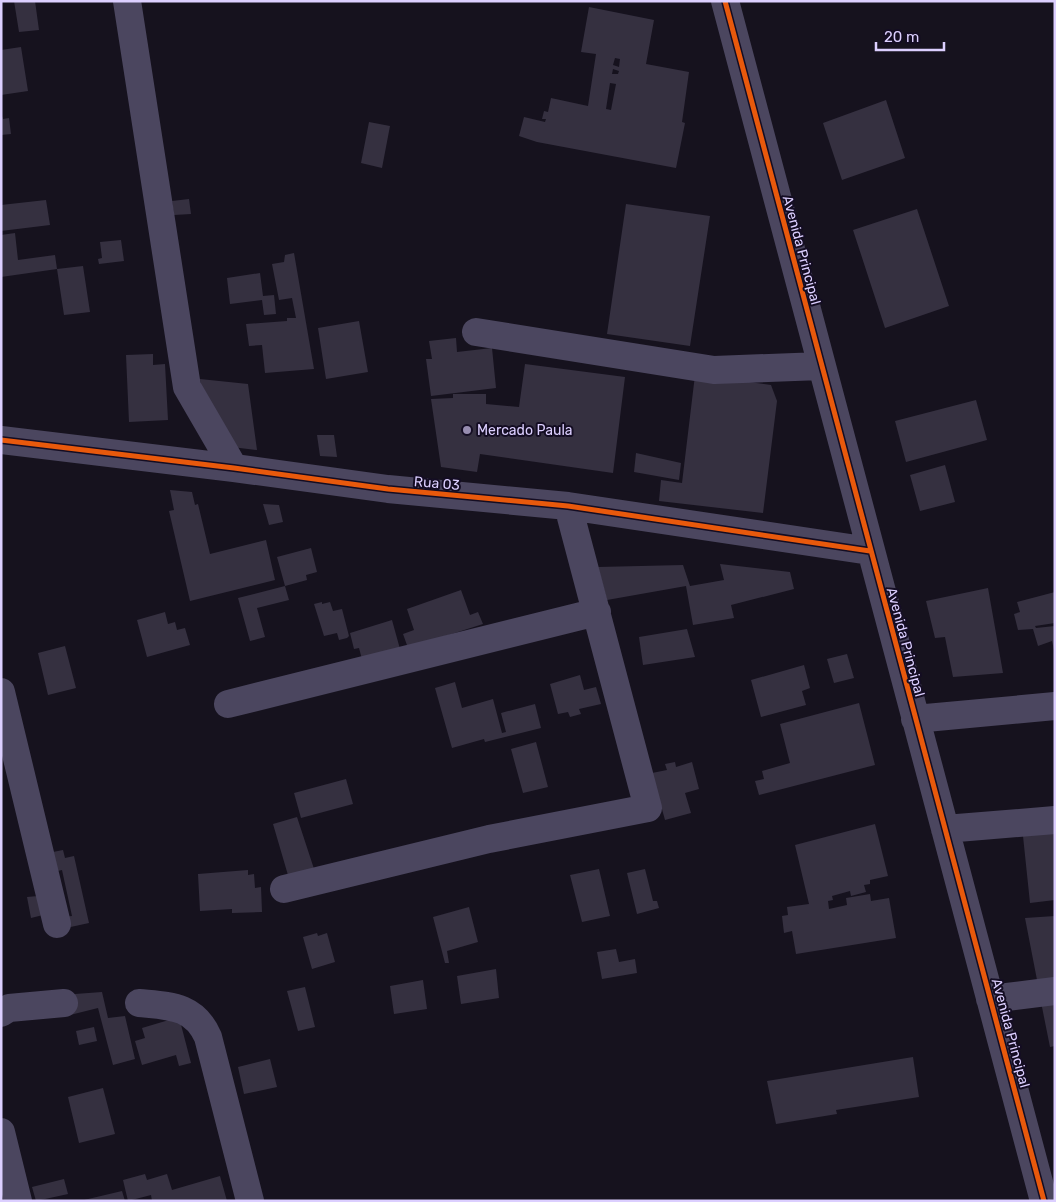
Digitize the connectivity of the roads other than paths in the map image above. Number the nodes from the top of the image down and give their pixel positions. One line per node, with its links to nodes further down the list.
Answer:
1 (127, 1): 6 (street)
2 (725, 1): 4 (street, Avenida Principal)
3 (476, 332): 4 (street)
4 (821, 366): 8 (street, Avenida Principal)
5 (1, 440): 6 (street, Rua 03)
6 (234, 468): 7 (street, Rua 03)
7 (568, 506): 8 (street, Rua 03); 9 (street)
8 (870, 551): 13 (street, Avenida Principal)
9 (597, 612): 11 (street); 16 (street)
10 (1, 692): 17 (street)
11 (228, 704)
12 (1055, 706): 13 (street)
13 (915, 718): 15 (street, Avenida Principal)
14 (1055, 820): 15 (street)
15 (945, 829): 19 (street, Avenida Principal)
16 (284, 889)
17 (57, 924)
18 (1055, 990): 19 (street)
19 (990, 999): 26 (street, Avenida Principal)
20 (64, 1003): 22 (street)
21 (139, 1003): 25 (street)
22 (1, 1013)
23 (1, 1132): 24 (street)
24 (18, 1201)
25 (250, 1201)
26 (1044, 1201)

